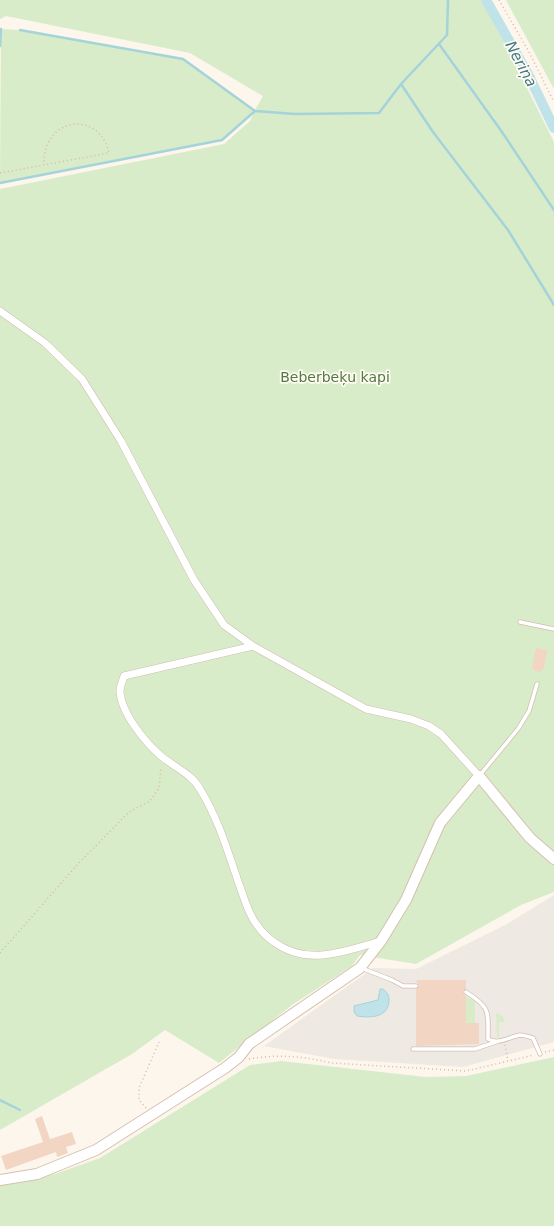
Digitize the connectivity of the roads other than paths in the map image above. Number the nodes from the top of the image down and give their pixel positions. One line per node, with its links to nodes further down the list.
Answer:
1 (0, 311): 4 (street)
2 (520, 622): 3 (lane)
3 (554, 629)
4 (253, 646): 6 (street); 8 (street)
5 (536, 684): 6 (lane)
6 (479, 776): 7 (street); 8 (street)
7 (554, 859)
8 (381, 941): 9 (street)
9 (360, 968): 10 (lane); 15 (street)
10 (416, 986)
11 (466, 992): 12 (lane)
12 (501, 1041): 13 (lane); 14 (lane)
13 (413, 1049)
14 (540, 1054)
15 (0, 1180)

